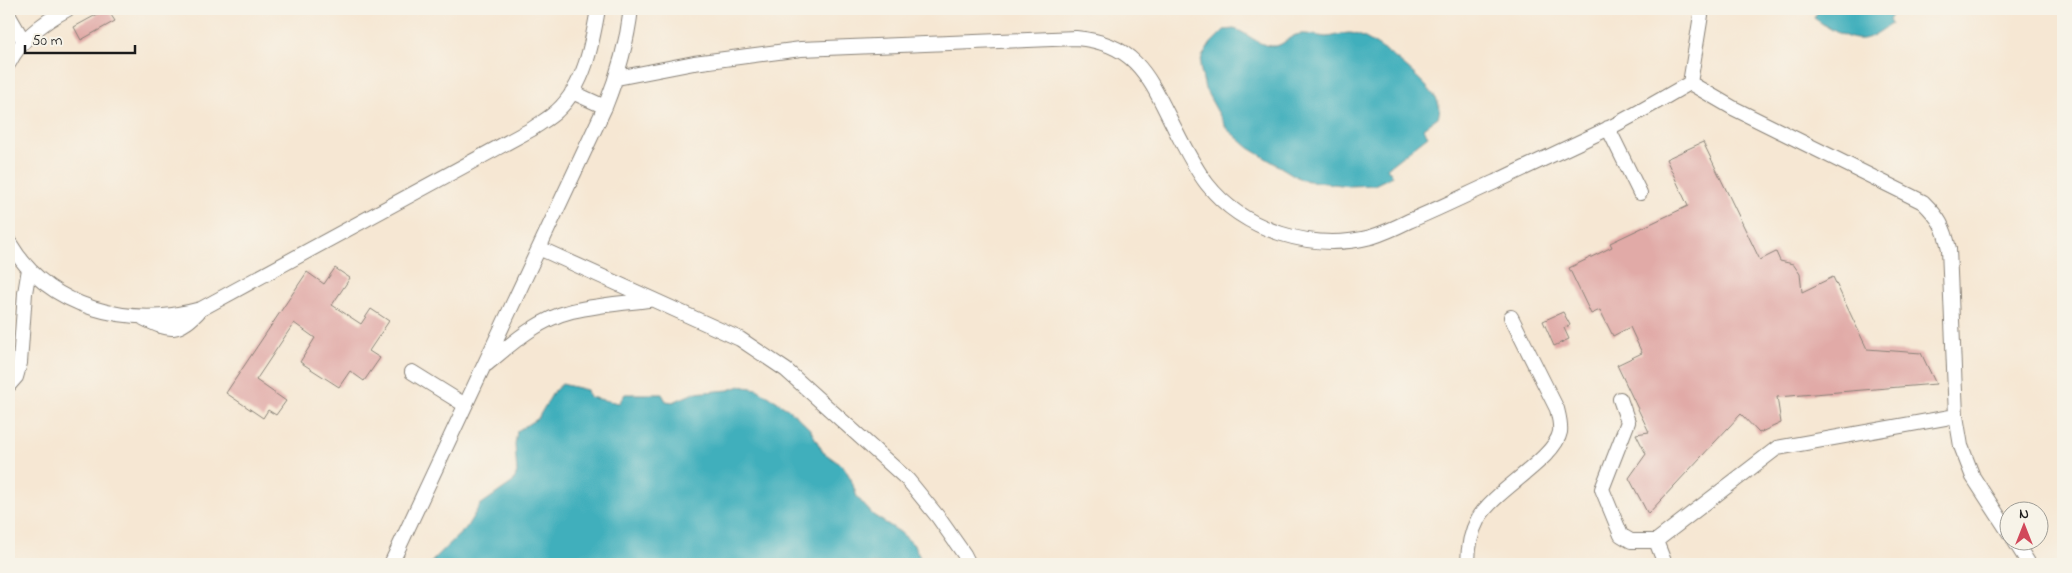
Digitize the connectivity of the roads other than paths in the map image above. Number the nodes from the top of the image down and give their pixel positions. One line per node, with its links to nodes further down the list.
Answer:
1 (68, 9): 6 (lane)
2 (598, 9): 10 (lane)
3 (630, 9): 8 (lane)
4 (1702, 9): 9 (lane)
5 (10, 21): 6 (lane)
6 (24, 42): 7 (lane)
7 (9, 63)
8 (617, 78): 11 (lane); 12 (lane)
9 (1690, 84): 12 (lane); 24 (lane)
10 (572, 92): 11 (lane); 16 (lane)
11 (605, 107): 15 (lane)
12 (1608, 128): 13 (lane)
13 (1640, 193)
14 (9, 242): 16 (lane)
15 (540, 248): 17 (lane); 19 (lane)
16 (29, 268): 21 (lane)
17 (649, 300): 19 (lane); 29 (lane)
18 (1511, 318): 30 (lane)
19 (483, 368): 23 (lane)
20 (412, 372): 23 (lane)
21 (9, 385)
22 (1620, 399): 26 (lane)
23 (465, 405): 28 (lane)
24 (1956, 416): 25 (lane); 26 (lane)
25 (2000, 519)
26 (1656, 540): 31 (lane)
27 (2020, 550): 32 (lane)
28 (391, 564)
29 (969, 564)
30 (1468, 564)
31 (1665, 564)
32 (2029, 564)

